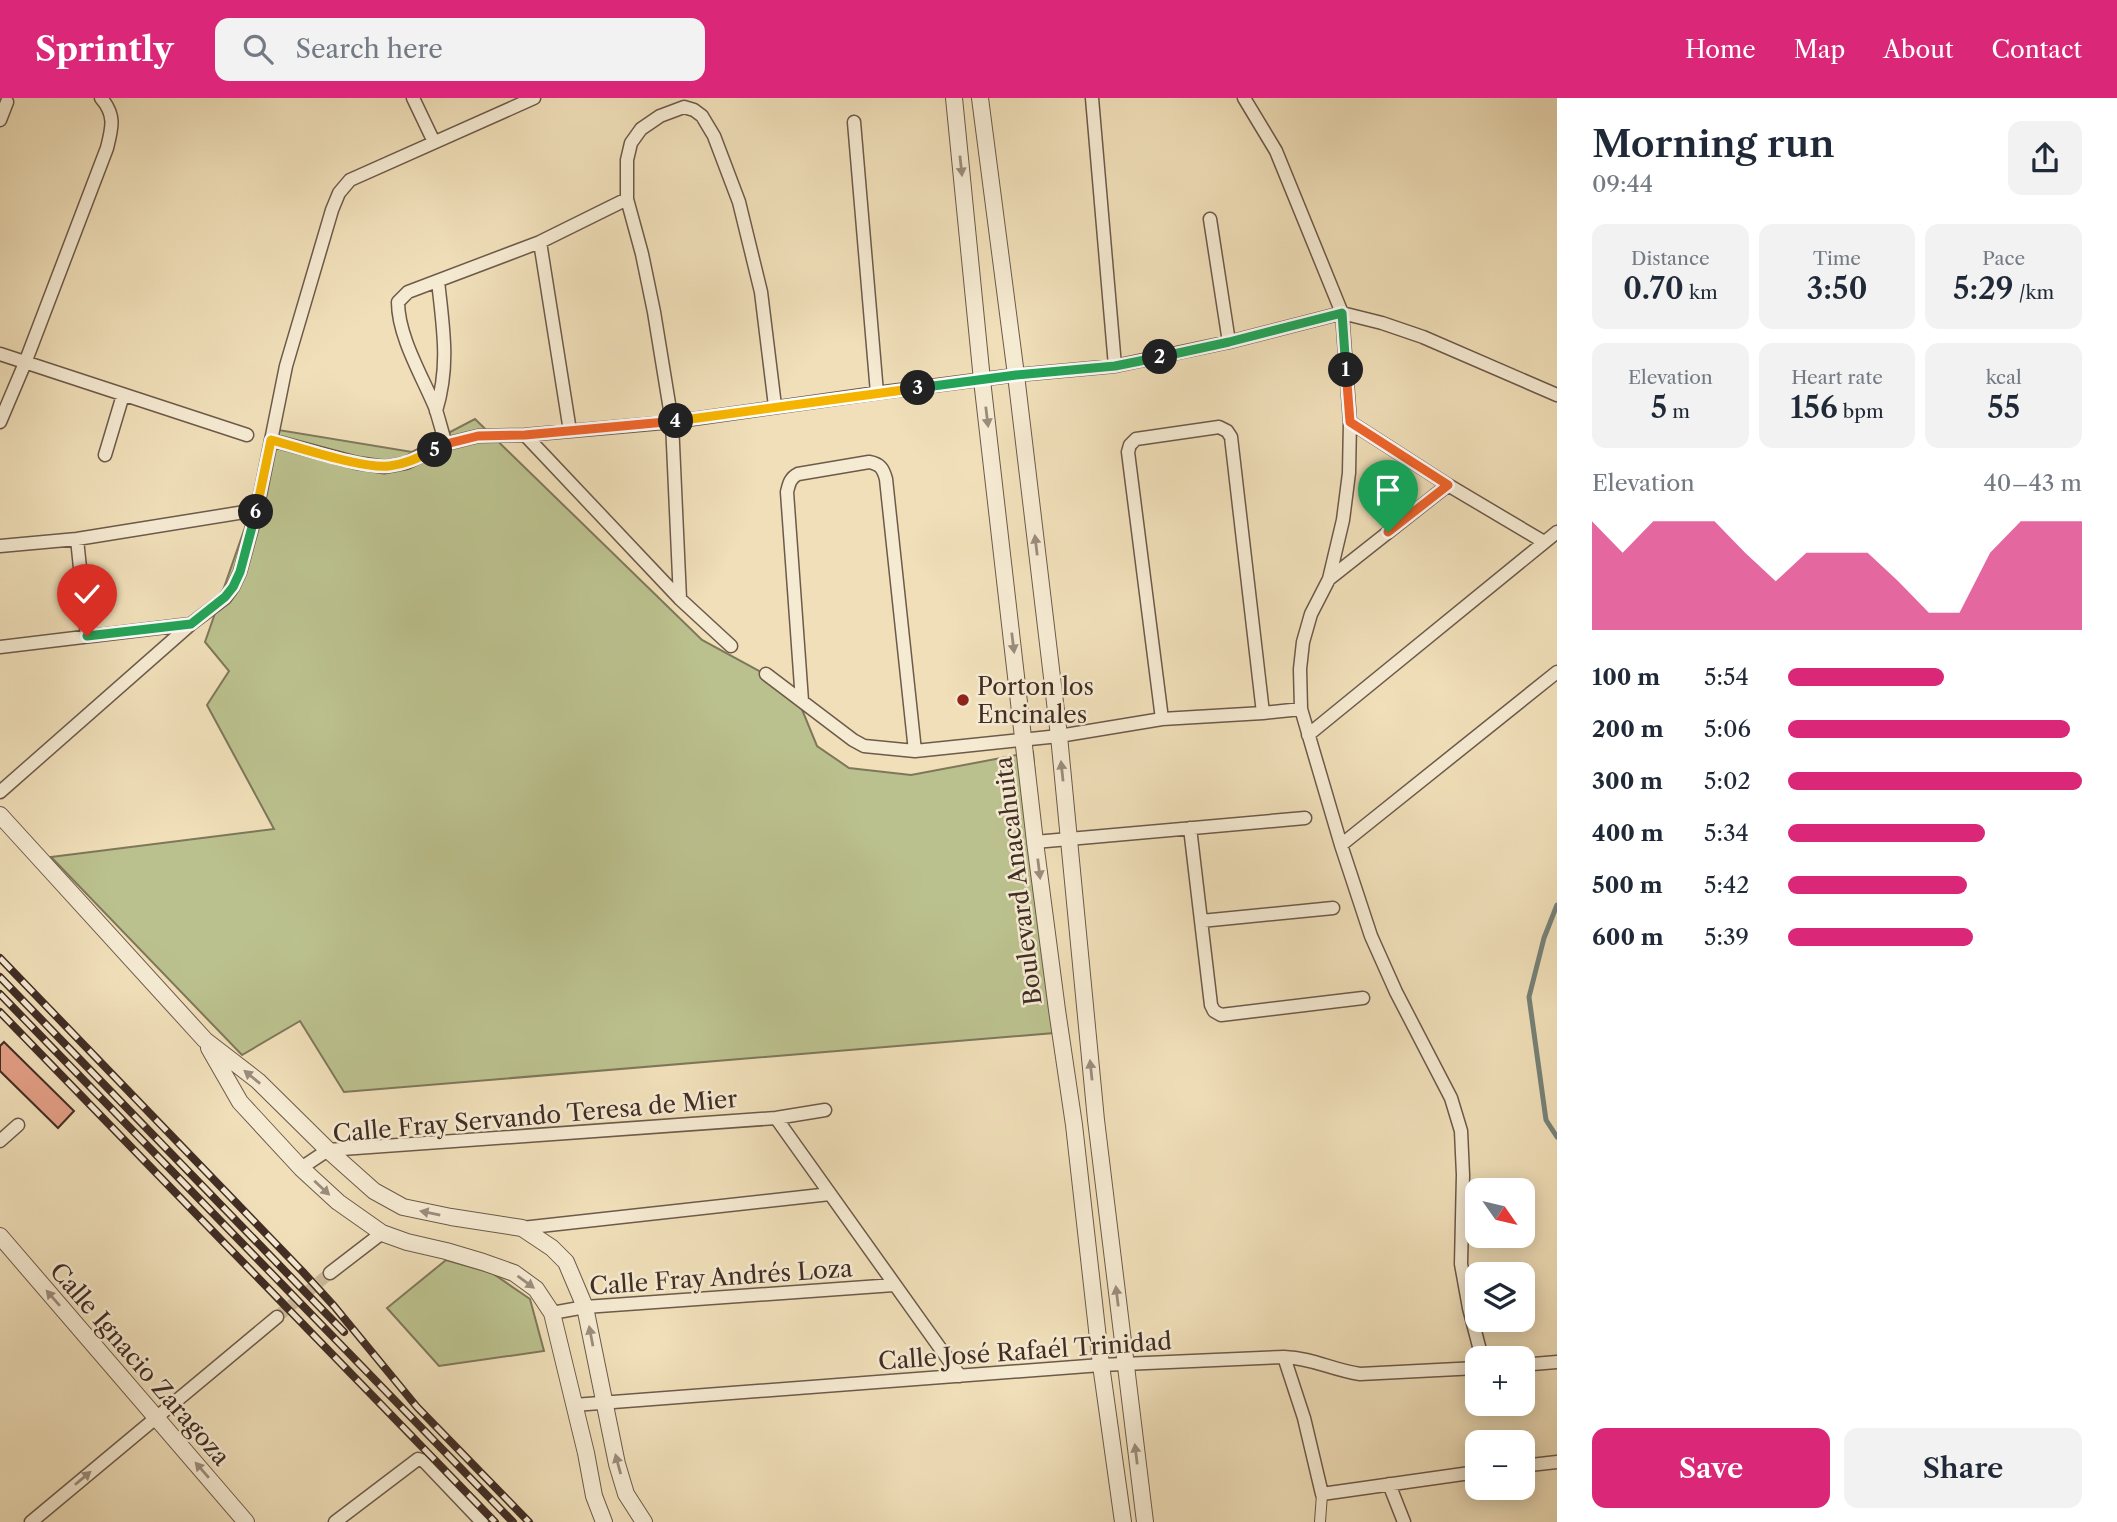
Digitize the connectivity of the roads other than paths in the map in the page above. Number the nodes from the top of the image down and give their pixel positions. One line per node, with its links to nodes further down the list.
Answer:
1 (101, 98): 19 (street)
2 (412, 98): 11 (street)
3 (534, 98): 11 (street)
4 (954, 98): 22 (street, Boulevard Anacahuita, one-way to 22)
5 (979, 98): 21 (street, Boulevard Anacahuita)
6 (1092, 98): 20 (street)
7 (1244, 98): 16 (street)
8 (7, 102): 9 (street)
9 (0, 120)
10 (854, 122): 23 (street)
11 (434, 142): 34 (street)
12 (627, 199): 14 (street); 26 (street); 29 (street)
13 (1210, 219): 17 (street)
14 (540, 242): 15 (street); 31 (street)
15 (438, 281): 27 (street); 27 (street)
16 (1342, 313): 17 (street); 25 (street); 30 (street)
17 (1229, 342): 20 (street)
18 (0, 354): 19 (street)
19 (25, 363): 24 (street); 28 (street)
20 (1115, 366): 21 (street)
21 (1016, 375): 22 (street); 56 (street, Boulevard Anacahuita, one-way to 21)
22 (982, 380): 23 (street); 57 (street, Boulevard Anacahuita, one-way to 57)
23 (877, 393): 26 (street)
24 (123, 395): 32 (street); 36 (street)
25 (1557, 395)
26 (775, 406): 29 (street)
27 (436, 411): 35 (street)
28 (0, 422)
29 (672, 422): 31 (street); 44 (street)
30 (1350, 422): 37 (street); 43 (street)
31 (570, 431): 33 (street)
32 (247, 435)
33 (525, 435): 35 (street); 44 (street)
34 (271, 440): 35 (street); 38 (street)
35 (446, 444)
36 (105, 455)
37 (1448, 485): 41 (street); 43 (street)
38 (257, 510): 40 (street); 45 (street)
39 (1557, 532): 41 (street)
40 (77, 539): 42 (street); 46 (street)
41 (1544, 542): 55 (street)
42 (0, 546)
43 (1329, 579): 52 (street)
44 (680, 599): 47 (street)
45 (191, 624): 46 (street); 59 (street)
46 (87, 636): 48 (street)
47 (731, 646)
48 (0, 647)
49 (1557, 672): 65 (street)
50 (766, 674): 51 (street)
51 (802, 701): 58 (street); 58 (street)
52 (1301, 709): 53 (street); 55 (street)
53 (1263, 713): 54 (street); 54 (street)
54 (1162, 719): 56 (street)
55 (1308, 735): 65 (street)
56 (1059, 736): 57 (street); 63 (street, Boulevard Anacahuita, one-way to 56)
57 (1024, 740): 58 (street); 64 (street, Boulevard Anacahuita)
58 (915, 751)
59 (0, 792)
60 (0, 815): 69 (street)
61 (1305, 818): 62 (street)
62 (1190, 828): 63 (street); 67 (street)
63 (1069, 838): 64 (street); 72 (street, Boulevard Anacahuita, one-way to 63)
64 (1035, 842): 74 (street, Boulevard Anacahuita, one-way to 74)
65 (1341, 845): 87 (street)
66 (1332, 908): 67 (street)
67 (1201, 921): 68 (street)
68 (1363, 999)
69 (205, 1040): 76 (street, one-way to 69); 77 (street)
70 (825, 1111): 71 (street, Calle Fray Servando Teresa de Mier)
71 (776, 1118): 76 (street, Calle Fray Servando Teresa de Mier); 78 (street)
72 (1096, 1120): 74 (street); 90 (street, Boulevard Anacahuita, one-way to 72)
73 (18, 1125): 75 (street)
74 (1074, 1125): 92 (street, Boulevard Anacahuita)
75 (0, 1141)
76 (328, 1150): 77 (street, Calle Fray Servando Teresa de Mier); 79 (street, one-way to 76)
77 (300, 1168): 80 (street, one-way to 80)
78 (830, 1194): 79 (street); 83 (street)
79 (522, 1228): 84 (street)
80 (382, 1233): 82 (street); 85 (street, one-way to 85)
81 (0, 1236): 97 (street, Calle Ignacio Zaragoza, one-way to 81)
82 (330, 1273)
83 (894, 1285): 84 (street, Calle Fray Andrés Loza); 94 (street)
84 (585, 1307): 85 (street, Calle Fray Andrés Loza); 95 (street, one-way to 84)
85 (552, 1313): 96 (street)
86 (277, 1317): 97 (street)
87 (1479, 1346)
88 (1284, 1357): 90 (street, Calle José Rafaél Trinidad); 93 (street, Calle José Rafaél Trinidad); 102 (street)
89 (1557, 1362): 91 (street)
90 (1126, 1364): 92 (street, Calle José Rafaél Trinidad); 110 (street, Boulevard Anacahuita, one-way to 90)
91 (1535, 1364)
92 (1101, 1365): 94 (street, Calle José Rafaél Trinidad); 109 (street, Boulevard Anacahuita)
93 (1465, 1369)
94 (960, 1376): 95 (street, Calle José Rafaél Trinidad)
95 (604, 1402): 96 (street, Calle José Rafaél Trinidad); 108 (street, one-way to 95)
96 (574, 1405): 107 (street)
97 (157, 1418): 103 (street, one-way to 97); 104 (street, Calle Ignacio Zaragoza, one-way to 97)
98 (1557, 1462): 99 (street)
99 (1535, 1465)
100 (1465, 1474): 101 (street)
101 (1389, 1484): 102 (street); 112 (street)
102 (1322, 1494): 111 (street)
103 (31, 1522)
104 (246, 1522)
105 (335, 1522): 106 (street)
106 (482, 1522)
107 (604, 1522)
108 (644, 1522)
109 (1124, 1522)
110 (1145, 1522)
111 (1320, 1522)
112 (1404, 1522)

